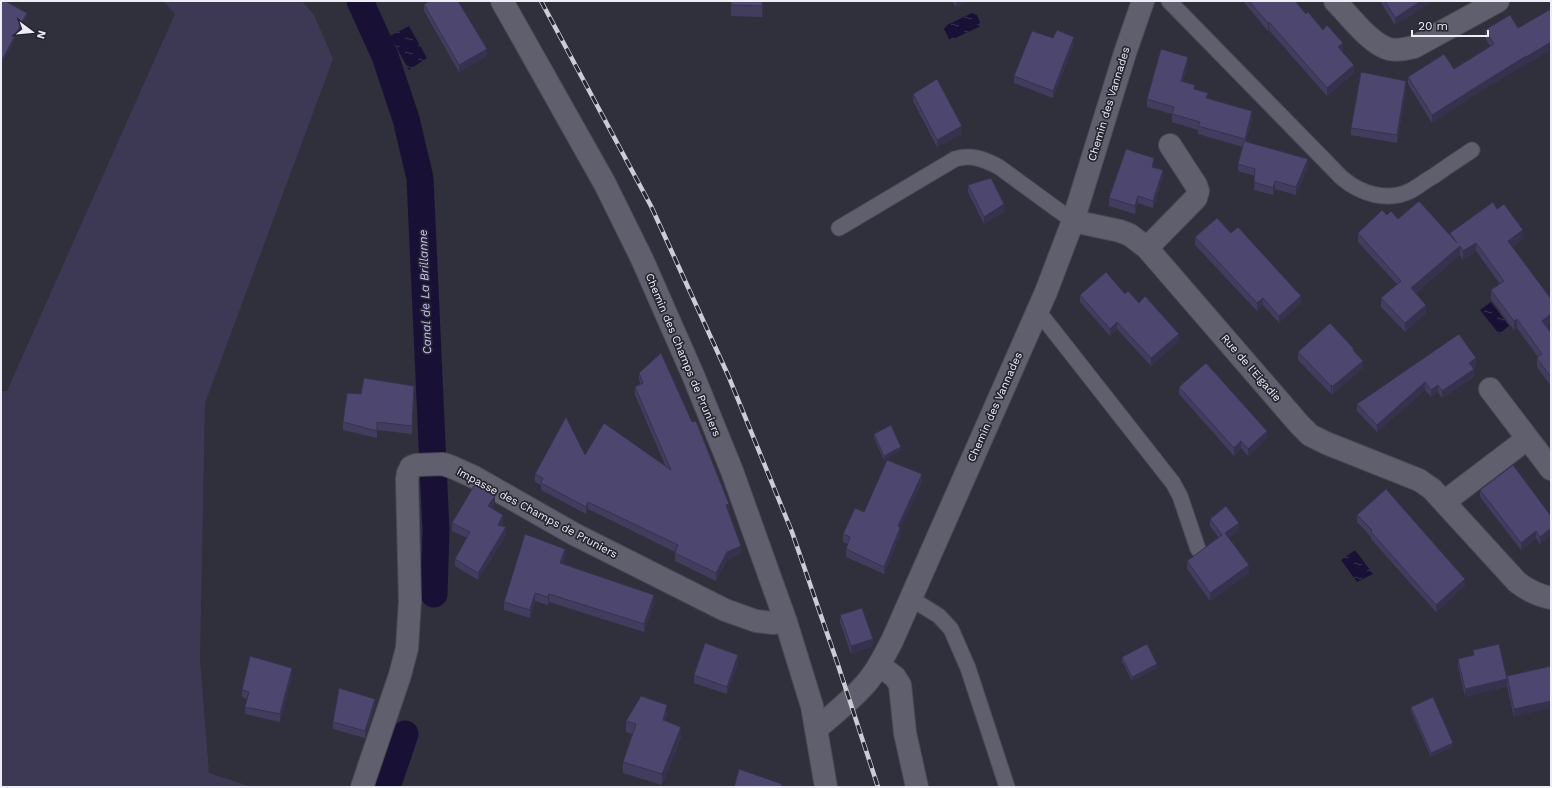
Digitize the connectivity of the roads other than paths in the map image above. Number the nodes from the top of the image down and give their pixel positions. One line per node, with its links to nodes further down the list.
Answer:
1 (502, 1): 19 (street, Chemin des Champs de Pruniers)
2 (1143, 1): 8 (street, Chemin des Vannades)
3 (1169, 1): 7 (lane)
4 (1335, 1): 5 (street)
5 (1498, 1)
6 (1170, 145): 10 (street)
7 (1472, 150)
8 (1073, 221): 9 (lane); 10 (street, Rue de l'Eigadie); 11 (street, Chemin des Vannades)
9 (839, 228)
10 (1147, 248): 15 (street, Rue de l'Eigadie)
11 (1038, 311): 16 (lane); 17 (street, Chemin des Vannades)
12 (1490, 389): 13 (street)
13 (1527, 439): 14 (street); 15 (street)
14 (1551, 469)
15 (1444, 502): 18 (street, Rue de l'Eigadie)
16 (1198, 549)
17 (910, 598): 20 (street, Chemin des Vannades); 25 (lane)
18 (1551, 598)
19 (786, 622): 21 (street, Chemin des Champs de Pruniers); 22 (street, Impasse des Champs de Pruniers)
20 (879, 665): 21 (street, Chemin des Vannades); 24 (street)
21 (816, 729): 23 (street)
22 (362, 787)
23 (826, 787)
24 (917, 787)
25 (1007, 787)

